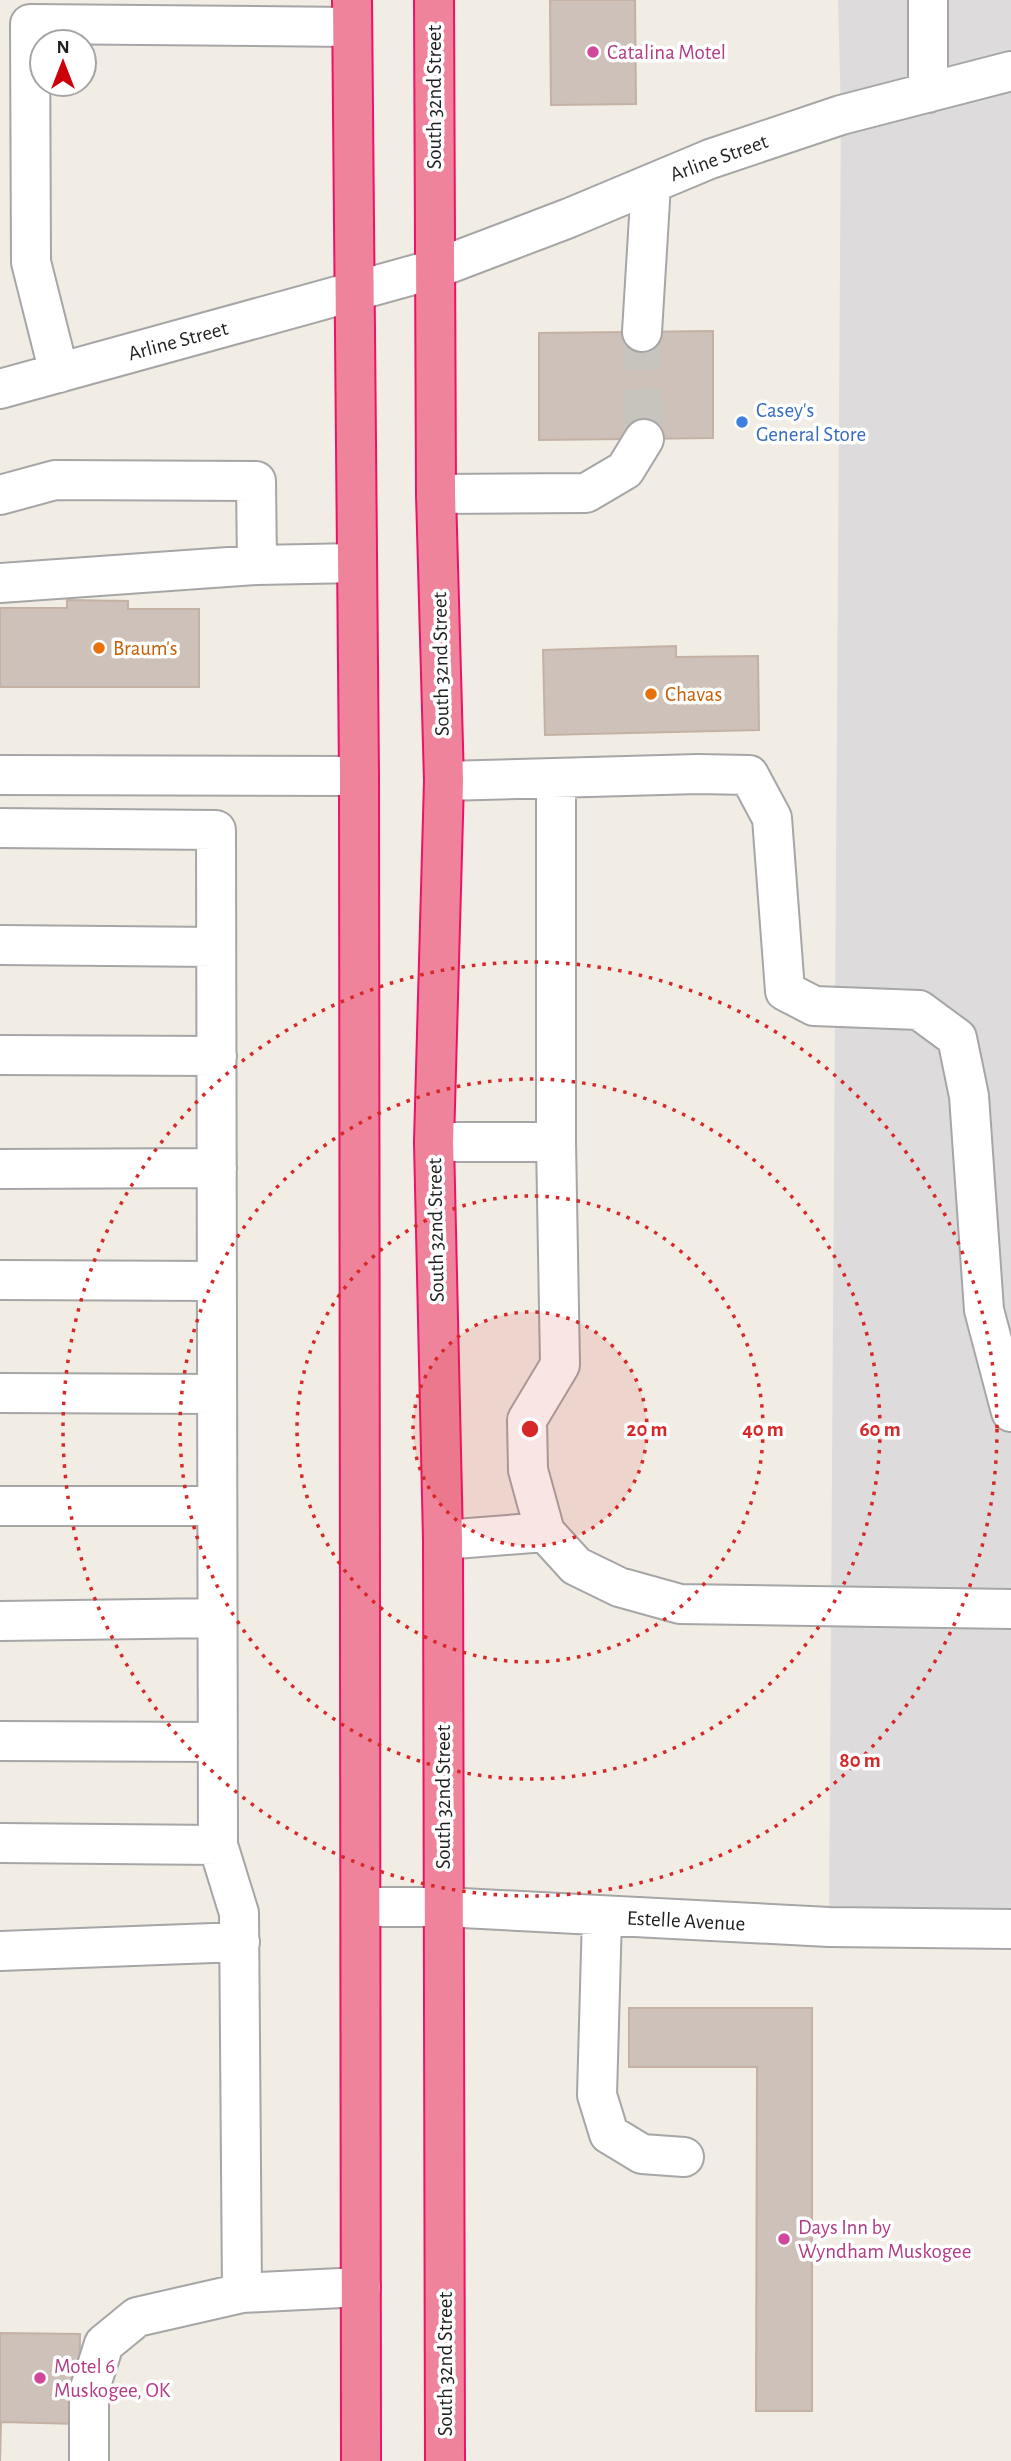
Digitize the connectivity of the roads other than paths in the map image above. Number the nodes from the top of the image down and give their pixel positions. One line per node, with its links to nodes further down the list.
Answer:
1 (434, 0): 7 (highway, South 32nd Street)
2 (928, 0): 5 (street)
3 (352, 14): 8 (highway); 10 (street)
4 (1011, 71): 5 (street, Arline Street)
5 (928, 93): 6 (street, Arline Street)
6 (651, 184): 7 (street, Arline Street); 9 (street)
7 (435, 269): 8 (street, Arline Street); 13 (highway, South 32nd Street)
8 (355, 292): 10 (street, Arline Street); 15 (highway)
9 (642, 332)
10 (59, 373): 11 (street, Arline Street)
11 (0, 389)
12 (644, 439): 13 (street)
13 (436, 494): 21 (highway, South 32nd Street)
14 (0, 495): 16 (street)
15 (356, 563): 16 (street); 19 (highway)
16 (257, 565): 17 (street)
17 (0, 583)
18 (0, 775): 19 (street)
19 (359, 776): 47 (highway)
20 (556, 778): 21 (street); 28 (street); 35 (street)
21 (444, 781): 27 (highway, South 32nd Street)
22 (0, 828): 24 (street)
23 (0, 945): 24 (street)
24 (216, 947): 26 (street)
25 (0, 1055): 26 (street)
26 (217, 1056): 29 (street)
27 (434, 1142): 28 (street); 39 (highway, South 32nd Street)
28 (556, 1142): 38 (street)
29 (217, 1168): 30 (street); 32 (street)
30 (0, 1169)
31 (0, 1280): 32 (street)
32 (217, 1281): 34 (street)
33 (0, 1393): 34 (street)
34 (217, 1394): 37 (street)
35 (1011, 1412)
36 (0, 1506): 37 (street)
37 (217, 1506): 41 (street)
38 (545, 1532): 39 (street); 40 (street)
39 (443, 1540): 48 (highway, South 32nd Street)
40 (1011, 1609)
41 (217, 1618): 42 (street); 44 (street)
42 (0, 1621)
43 (0, 1741): 44 (street)
44 (218, 1742): 46 (street)
45 (0, 1843): 46 (street)
46 (218, 1844): 51 (street)
47 (361, 1907): 48 (street, Estelle Avenue); 54 (highway)
48 (443, 1907): 49 (street, Estelle Avenue); 58 (highway, South 32nd Street)
49 (602, 1916): 50 (street, Estelle Avenue); 53 (street)
50 (1011, 1929)
51 (240, 1942): 52 (street); 55 (street)
52 (0, 1951)
53 (684, 2157)
54 (361, 2287): 55 (street); 57 (highway)
55 (243, 2293): 56 (street)
56 (89, 2461)
57 (361, 2461)
58 (445, 2461)

